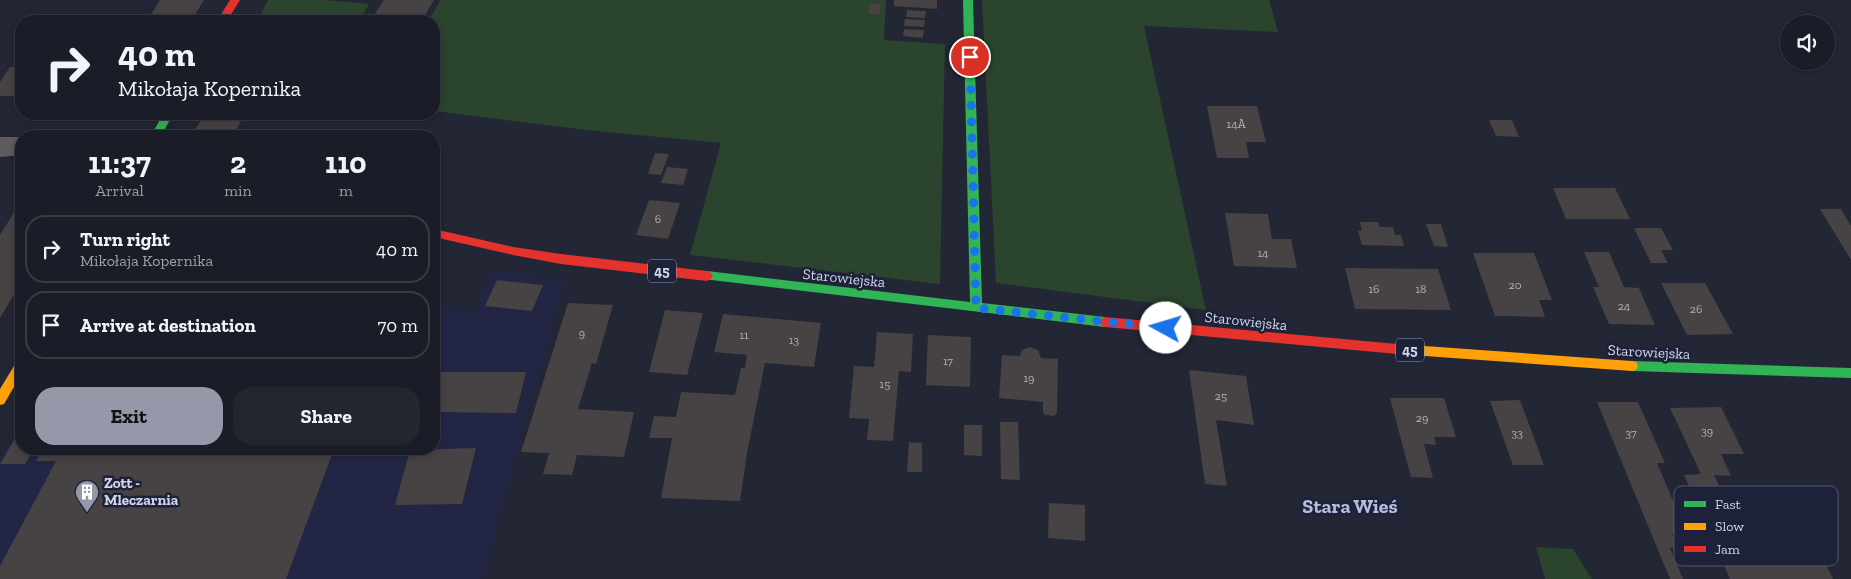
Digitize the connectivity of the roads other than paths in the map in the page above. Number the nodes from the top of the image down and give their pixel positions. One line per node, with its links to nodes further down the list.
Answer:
1 (235, 0): 3 (main road)
2 (968, 0): 7 (main road)
3 (226, 15)
4 (15, 146): 5 (street)
5 (0, 147)
6 (440, 234): 7 (main road, Starowiejska / 45)
7 (976, 308): 8 (main road, Starowiejska / 45)
8 (1851, 373)
9 (15, 375): 10 (main road)
10 (0, 400)

